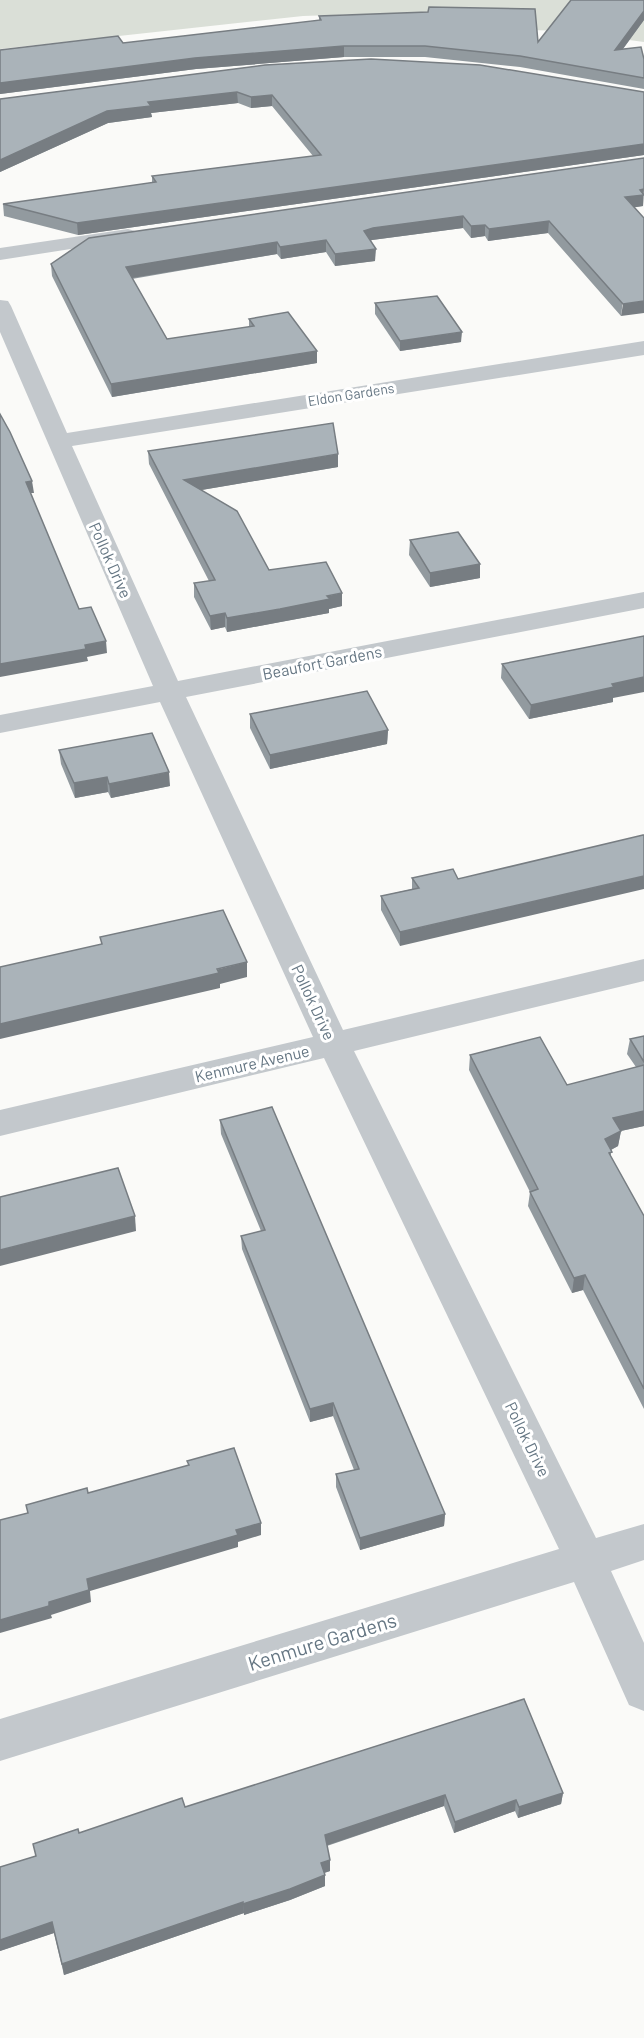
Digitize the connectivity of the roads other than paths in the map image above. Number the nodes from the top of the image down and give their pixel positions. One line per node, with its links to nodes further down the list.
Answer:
1 (152, 232): 2 (street)
2 (0, 254)
3 (0, 306): 5 (street, Pollok Drive)
4 (644, 348): 5 (street, Eldon Gardens)
5 (58, 441): 7 (street, Pollok Drive)
6 (644, 600): 7 (street, Beaufort Gardens)
7 (169, 691): 8 (street, Beaufort Gardens); 10 (street, Pollok Drive)
8 (0, 724)
9 (644, 970): 10 (street, Kenmure Avenue)
10 (333, 1044): 11 (street, Kenmure Avenue); 13 (street, Pollok Drive)
11 (0, 1123)
12 (644, 1542): 13 (street, Kenmure Gardens)
13 (587, 1559): 14 (street, Pollok Drive); 15 (street, Kenmure Gardens)
14 (644, 1691)
15 (0, 1740)

